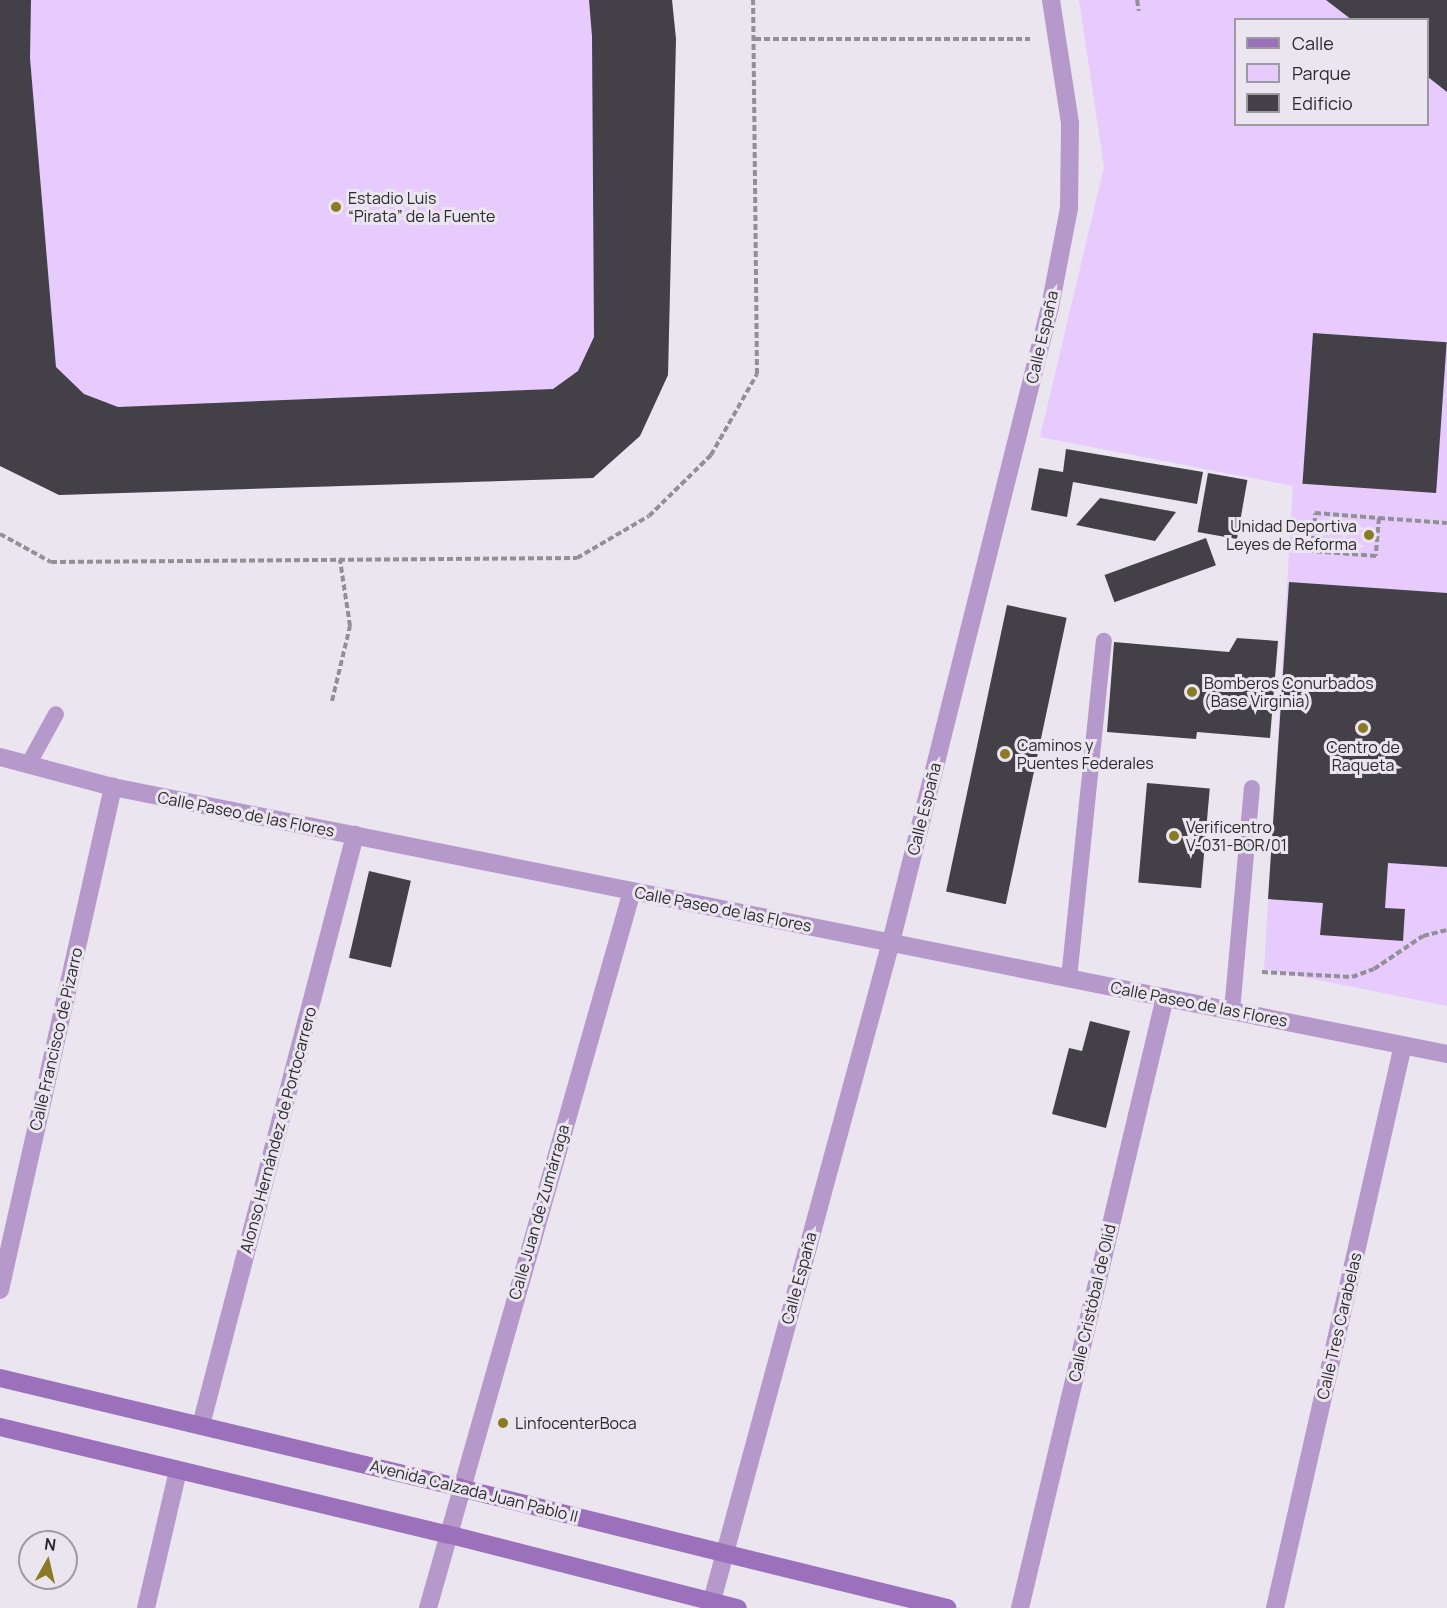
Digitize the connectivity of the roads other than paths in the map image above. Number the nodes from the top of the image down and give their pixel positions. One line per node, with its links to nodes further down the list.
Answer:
1 (1051, 0): 10 (street, Calle España)
2 (1104, 641): 11 (lane)
3 (56, 714): 5 (lane)
4 (0, 757): 5 (street, Calle Paseo de las Flores)
5 (28, 765): 6 (street, Calle Paseo de las Flores)
6 (113, 787): 8 (street, Calle Paseo de las Flores); 16 (street, Calle Francisco de Pizarro)
7 (1252, 788): 13 (lane)
8 (355, 835): 9 (street, Calle Paseo de las Flores); 18 (street, Alonso Hernández de Portocarrero)
9 (632, 891): 10 (street, Calle Paseo de las Flores); 21 (street, Calle Juan de Zumárraga)
10 (891, 942): 11 (street, Calle Paseo de las Flores); 23 (street, Calle España)
11 (1069, 978): 12 (street, Calle Paseo de las Flores)
12 (1165, 997): 13 (street, Calle Paseo de las Flores); 29 (street, Calle Cristóbal de Olid)
13 (1232, 1011): 14 (street, Calle Paseo de las Flores)
14 (1403, 1045): 15 (street, Calle Paseo de las Flores); 30 (street, Calle Tres Carabelas)
15 (1447, 1054)
16 (0, 1290)
17 (0, 1378): 18 (main road, Avenida Calzada Juan Pablo II)
18 (201, 1425): 21 (main road, Avenida Calzada Juan Pablo II)
19 (0, 1427): 20 (main road)
20 (178, 1471): 22 (main road); 25 (street)
21 (460, 1488): 22 (street, Calle Juan de Zumárraga); 23 (main road, Avenida Calzada Juan Pablo II)
22 (447, 1534): 24 (main road); 26 (street, Calle Juan de Zumárraga)
23 (724, 1553): 24 (street, Calle España); 28 (main road, Avenida Calzada Juan Pablo II)
24 (711, 1605): 27 (main road)
25 (146, 1608)
26 (428, 1608)
27 (738, 1608)
28 (947, 1608)
29 (1020, 1608)
30 (1275, 1608)

